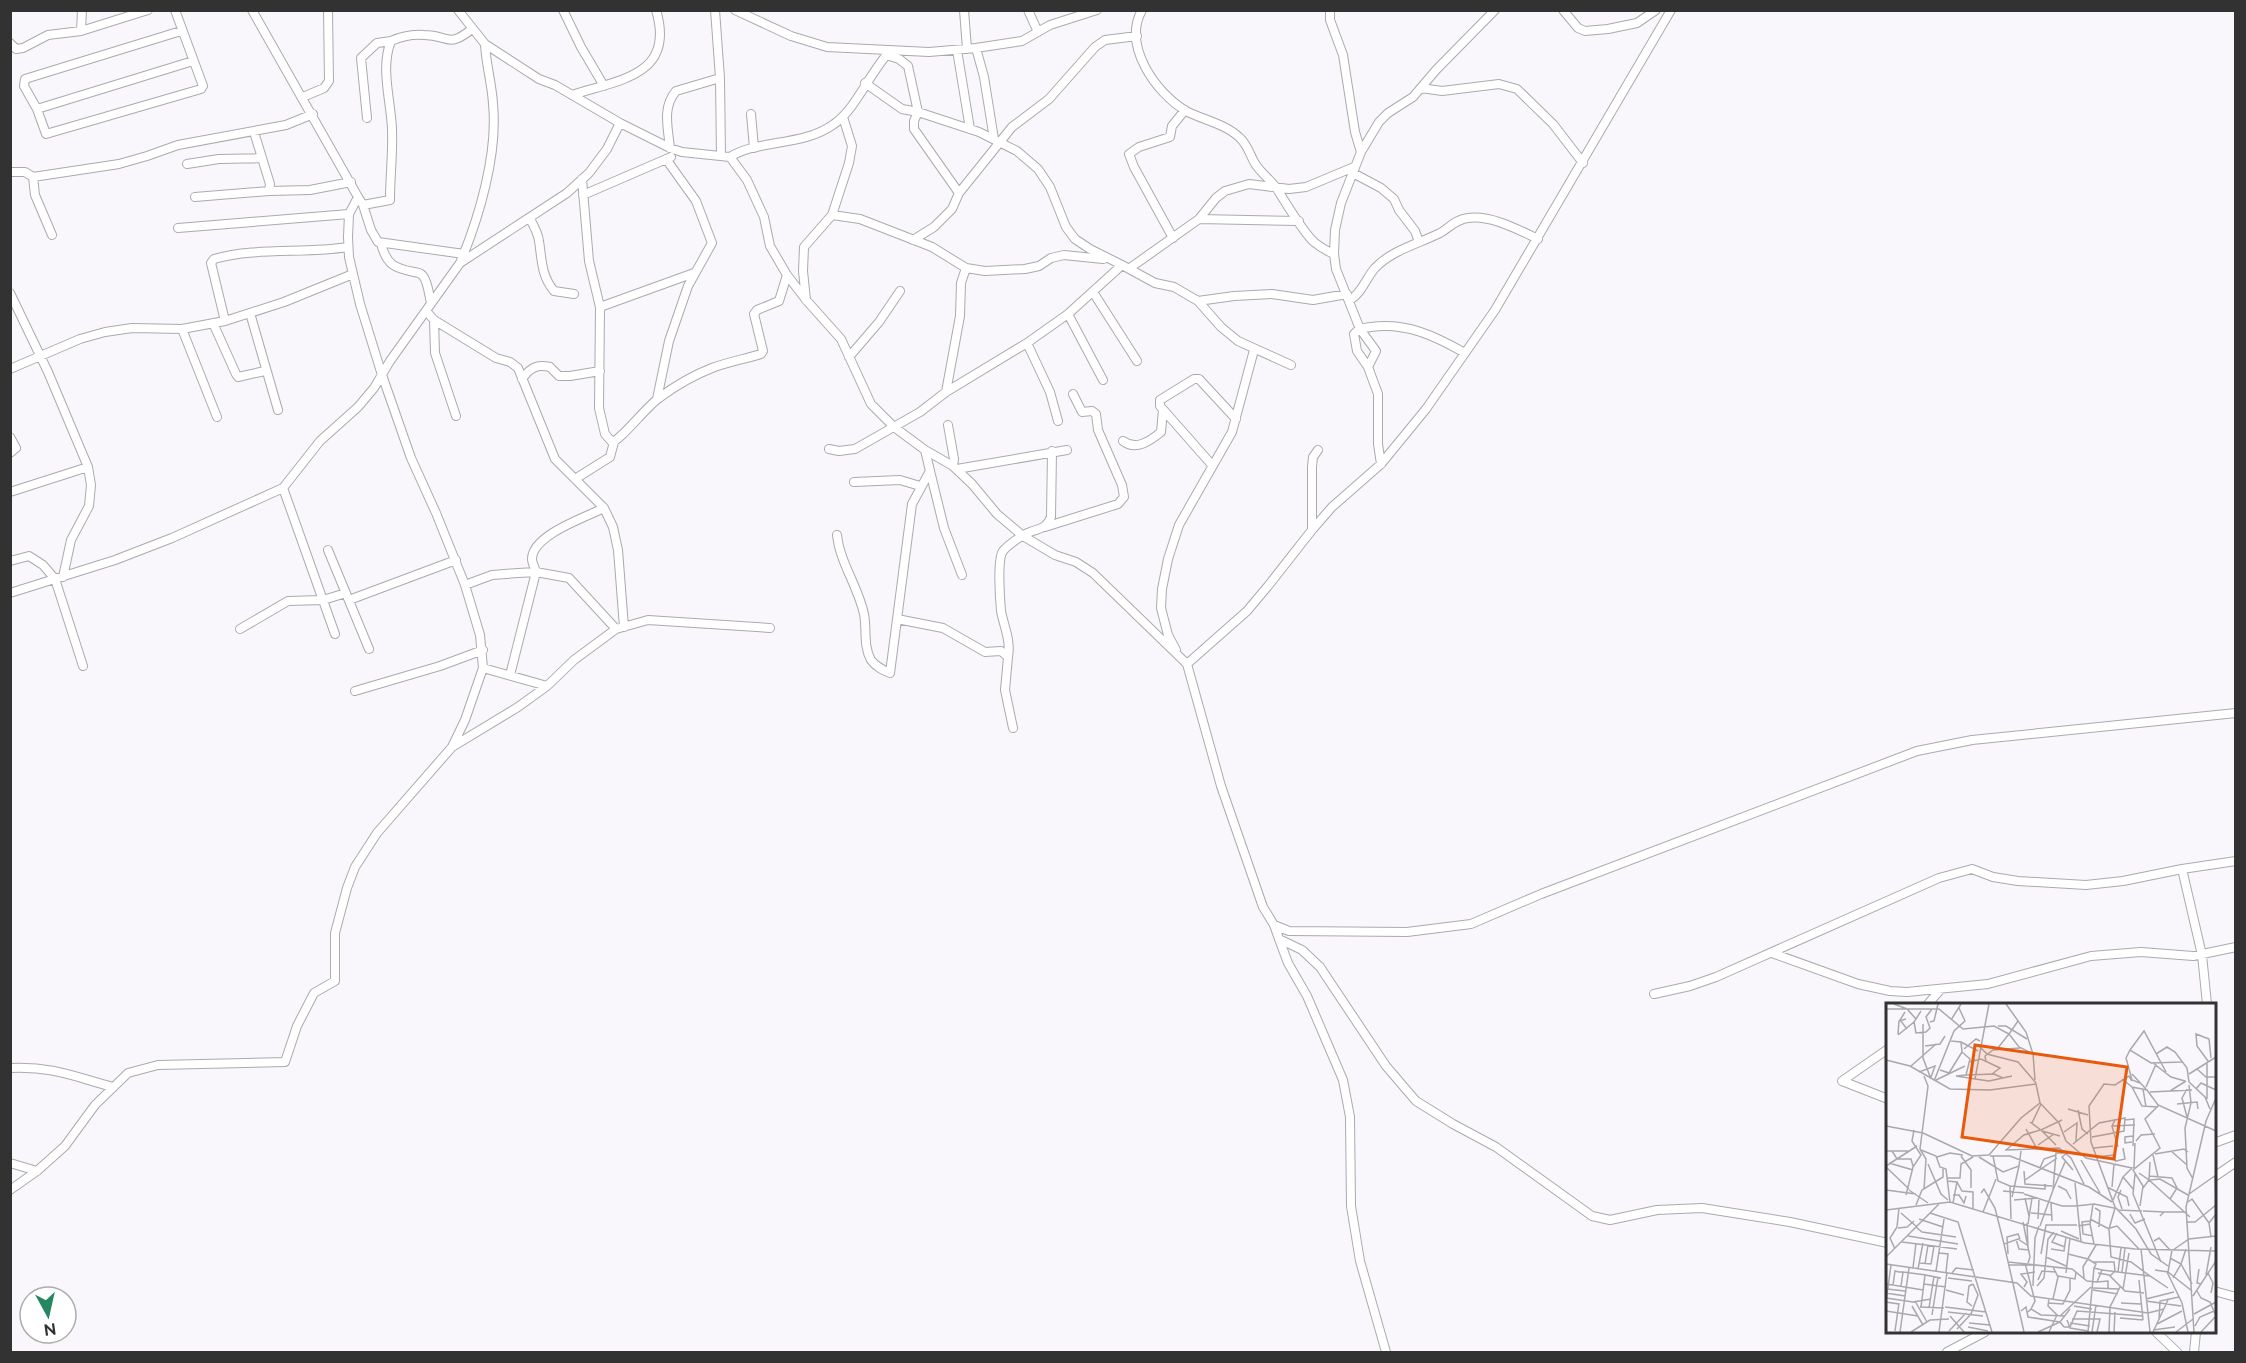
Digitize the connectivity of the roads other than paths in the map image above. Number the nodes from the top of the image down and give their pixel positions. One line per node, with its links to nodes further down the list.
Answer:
1 (82, 10): 23 (street)
2 (148, 10): 21 (street)
3 (175, 10): 24 (street)
4 (252, 10): 39 (street)
5 (328, 10): 39 (street)
6 (458, 10): 22 (street)
7 (563, 10): 36 (street)
8 (656, 10): 36 (street)
9 (715, 10): 34 (street)
10 (735, 10): 32 (street)
11 (964, 10): 30 (street)
12 (1028, 10): 25 (street)
13 (1097, 10): 25 (street)
14 (1142, 10): 26 (street)
15 (1330, 10): 54 (street)
16 (1495, 10): 37 (street)
17 (1563, 10): 18 (street)
18 (1656, 10)
19 (1671, 10): 58 (street)
20 (110, 12): 21 (street)
21 (114, 21): 23 (street)
22 (472, 29): 27 (street); 29 (street)
23 (81, 31): 28 (street)
24 (181, 32): 33 (street); 40 (street)
25 (1038, 32): 30 (street)
26 (1137, 36): 41 (street); 50 (street)
27 (391, 41): 46 (street); 70 (street)
28 (10, 43)
29 (485, 44): 38 (street); 84 (street)
30 (972, 49): 31 (street); 50 (street)
31 (957, 50): 32 (street); 48 (street)
32 (888, 53): 35 (street); 42 (street)
33 (193, 61): 40 (street); 40 (street)
34 (720, 78): 51 (street); 55 (street)
35 (865, 83): 42 (street); 45 (street)
36 (604, 86): 38 (street)
37 (1421, 88): 54 (street); 58 (street)
38 (572, 94): 47 (street)
39 (303, 97): 43 (street)
40 (37, 109)
41 (1185, 110): 65 (street); 78 (street)
42 (918, 112): 48 (street); 67 (street)
43 (313, 114): 49 (street); 64 (street)
44 (751, 114): 52 (street)
45 (843, 117): 52 (street); 72 (street)
46 (367, 118)
47 (620, 123): 51 (street); 63 (street)
48 (970, 129): 50 (street)
49 (254, 132): 56 (street); 62 (street)
50 (998, 140): 67 (street); 86 (street)
51 (670, 148): 53 (street)
52 (754, 148): 55 (street)
53 (682, 152): 55 (street); 57 (street)
54 (1360, 152): 60 (street)
55 (725, 156): 92 (street)
56 (262, 158): 59 (street); 66 (street)
57 (666, 159): 68 (street); 90 (street)
58 (1583, 163): 79 (street)
59 (187, 164)
60 (1354, 170): 65 (street); 81 (street); 85 (street)
61 (10, 172): 62 (street)
62 (33, 177): 77 (street)
63 (582, 179): 68 (street); 73 (street)
64 (351, 182): 66 (street); 70 (street)
65 (1276, 187): 74 (street); 75 (street)
66 (269, 191): 69 (street)
67 (959, 193): 80 (street)
68 (583, 195): 101 (street)
69 (195, 197)
70 (361, 201): 71 (street); 82 (street)
71 (349, 214): 76 (street); 83 (street)
72 (832, 215): 80 (street); 98 (street)
73 (530, 219): 87 (street); 95 (street)
74 (1199, 219): 75 (street); 78 (street)
75 (1299, 221): 85 (street)
76 (178, 228)
77 (52, 235)
78 (1173, 238): 88 (street)
79 (1538, 239): 81 (street); 111 (street)
80 (914, 240): 89 (street)
81 (1419, 242): 96 (street)
82 (381, 244): 84 (street); 100 (street)
83 (348, 247): 91 (street); 105 (street)
84 (464, 254): 87 (street)
85 (1334, 254): 96 (street)
86 (1110, 259): 88 (street); 89 (street)
87 (460, 263): 100 (street)
88 (1126, 266): 94 (street); 99 (street)
89 (966, 268): 123 (street)
90 (694, 273): 101 (street); 125 (street)
91 (353, 274): 102 (street); 120 (street)
92 (787, 275): 98 (street); 125 (street)
93 (900, 291): 113 (street)
94 (1093, 292): 103 (street); 114 (street)
95 (574, 294)
96 (1348, 297): 99 (street); 107 (street)
97 (12, 299): 112 (street)
98 (807, 301): 113 (street)
99 (1198, 301): 110 (street)
100 (429, 307): 104 (street); 120 (street)
101 (600, 307): 119 (street)
102 (250, 314): 105 (street); 118 (street)
103 (1068, 314): 109 (street); 122 (street)
104 (434, 320): 121 (street); 128 (street)
105 (225, 321): 106 (street)
106 (213, 323): 108 (street); 118 (street)
107 (1360, 328): 111 (street); 116 (street); 116 (street)
108 (182, 329): 112 (street); 129 (street)
109 (1027, 343): 123 (street); 131 (street)
110 (1254, 350): 115 (street); 130 (street)
111 (1465, 353): 143 (street)
112 (39, 355): 117 (street); 145 (street)
113 (849, 357): 133 (street)
114 (1137, 361)
115 (1291, 365)
116 (1368, 367): 143 (street)
117 (10, 369)
118 (265, 370): 126 (street)
119 (600, 370): 121 (street); 136 (street)
120 (382, 375): 151 (street); 159 (street)
121 (522, 379): 148 (street)
122 (1103, 380)
123 (946, 392): 133 (street)
124 (1073, 394): 154 (street)
125 (657, 399): 136 (street)
126 (278, 410)
127 (1163, 410): 130 (street); 135 (street); 144 (street)
128 (456, 416)
129 (217, 417)
130 (1236, 419): 144 (street)
131 (1058, 421)
132 (948, 425): 146 (street)
133 (894, 427): 137 (street); 138 (street)
134 (10, 436): 142 (street)
135 (1123, 441)
136 (614, 442): 148 (street)
137 (829, 449)
138 (925, 450): 146 (street); 147 (street)
139 (1067, 450): 141 (street)
140 (1318, 450): 155 (street)
141 (1052, 451): 146 (street); 154 (street)
142 (10, 453)
143 (1381, 464): 155 (street)
144 (1212, 465): 175 (street)
145 (88, 467): 152 (street); 163 (street)
146 (955, 467): 157 (street)
147 (930, 471): 150 (street); 162 (street)
148 (575, 479): 153 (street)
149 (854, 482): 150 (street)
150 (920, 486): 168 (street)
151 (283, 488): 163 (street); 167 (street)
152 (10, 492)
153 (604, 508): 161 (street); 169 (street)
154 (1045, 527): 157 (street)
155 (1312, 530): 177 (street)
156 (837, 535): 168 (street)
157 (1023, 536): 175 (street); 176 (street)
158 (328, 550): 166 (street)
159 (456, 560): 164 (street); 166 (street)
160 (10, 561): 163 (street)
161 (536, 572): 164 (street); 169 (street); 180 (street)
162 (962, 575)
163 (59, 578): 165 (street); 178 (street)
164 (465, 585): 174 (street)
165 (10, 593)
166 (348, 596): 167 (street); 173 (street)
167 (323, 600): 171 (street); 172 (street)
168 (897, 619): 176 (street)
169 (620, 628): 170 (street); 181 (street)
170 (770, 628)
171 (240, 629)
172 (335, 634)
173 (369, 649)
174 (483, 650): 179 (street); 182 (street)
175 (1179, 656): 177 (street)
176 (1008, 657): 184 (street)
177 (1187, 664): 188 (street)
178 (82, 666)
179 (483, 668): 180 (street); 185 (street)
180 (510, 675): 181 (street)
181 (547, 686): 185 (street)
182 (355, 691)
183 (2235, 713): 188 (street)
184 (1013, 728)
185 (452, 747): 199 (street)
186 (2235, 861): 187 (street)
187 (2182, 869): 191 (street); 192 (street)
188 (1274, 925): 189 (street)
189 (1279, 939): 208 (street); 214 (street)
190 (2235, 947): 192 (street)
191 (1772, 953): 193 (street); 194 (street)
192 (2202, 955): 193 (street); 196 (street)
193 (1941, 989): 195 (street)
194 (1654, 994)
195 (1930, 1003)
196 (2207, 1003)
197 (1886, 1050): 200 (street)
198 (10, 1068): 199 (street)
199 (114, 1087): 205 (street)
200 (1886, 1099)
201 (2235, 1135): 202 (street)
202 (2216, 1142)
203 (2235, 1162): 206 (street)
204 (10, 1163): 205 (street)
205 (37, 1171): 207 (street)
206 (2216, 1175)
207 (10, 1190)
208 (1886, 1243)
209 (2216, 1291): 210 (street)
210 (2235, 1297)
211 (1983, 1333): 215 (street)
212 (2157, 1333): 216 (street)
213 (2196, 1333): 217 (street)
214 (1386, 1353)
215 (1947, 1353)
216 (2177, 1353)
217 (2194, 1353)

